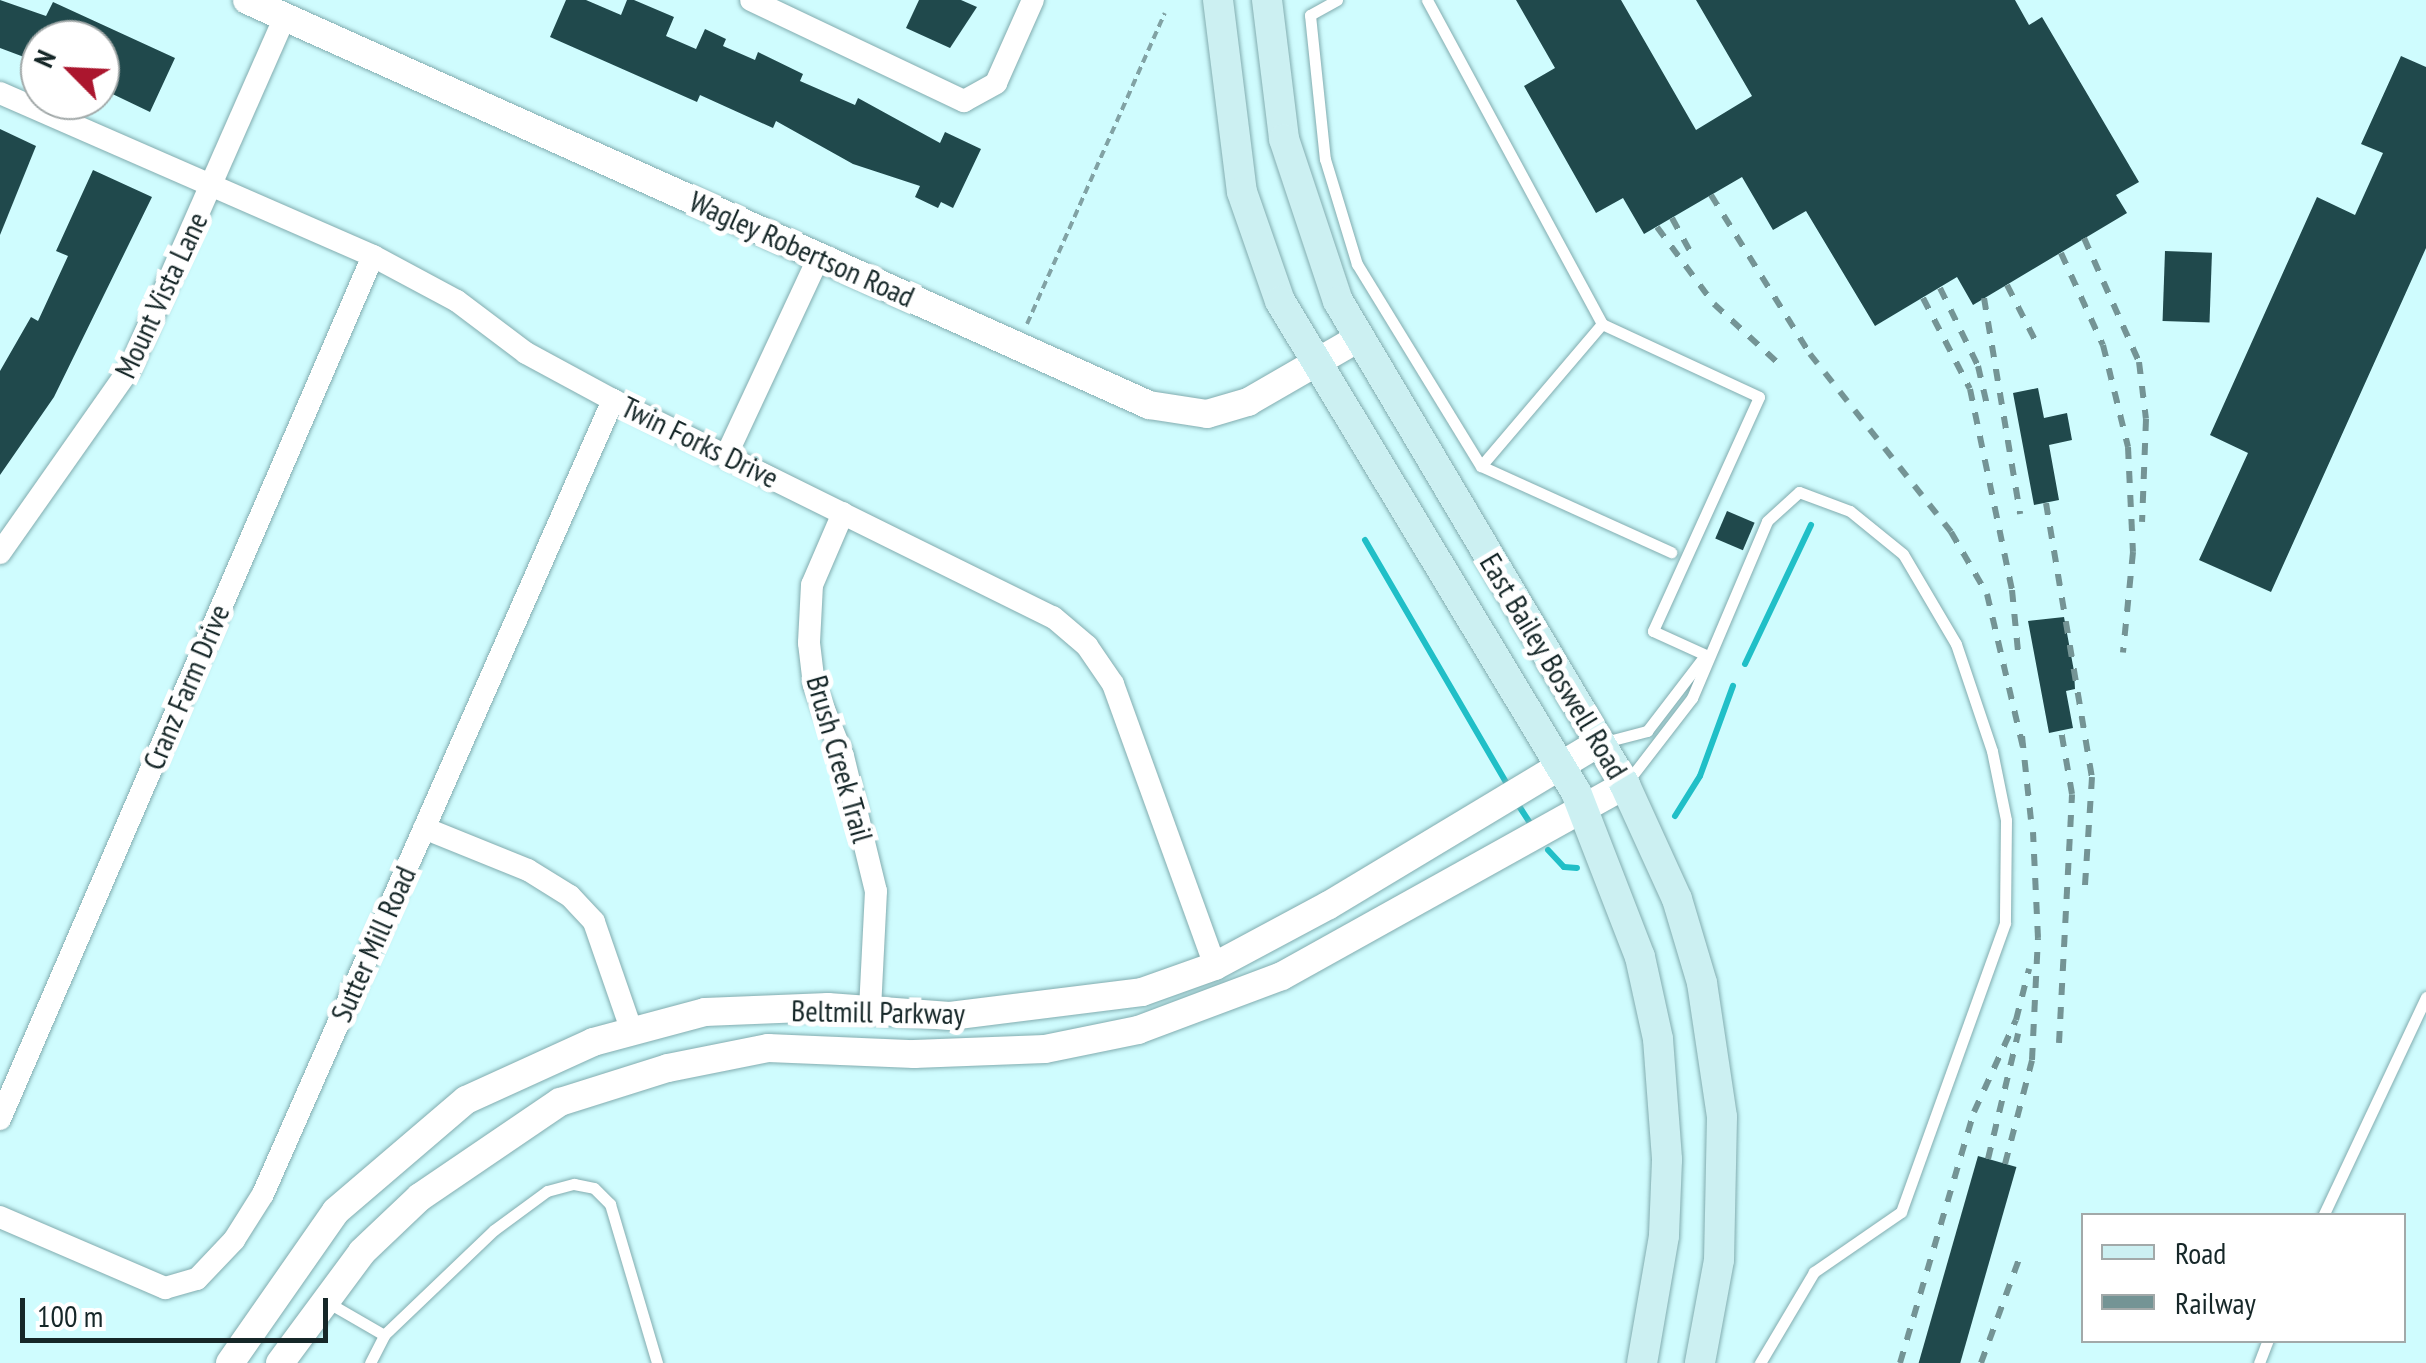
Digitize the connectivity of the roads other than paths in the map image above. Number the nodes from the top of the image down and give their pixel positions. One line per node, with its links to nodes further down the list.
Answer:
1 (247, 0): 8 (street, Wagley Robertson Road)
2 (751, 0): 3 (street)
3 (1033, 0)
4 (1218, 0): 15 (main road, East Bailey Boswell Road)
5 (1267, 0): 14 (main road, East Bailey Boswell Road)
6 (1337, 0): 18 (lane)
7 (1427, 0): 13 (lane)
8 (285, 16): 10 (street, Mount Vista Lane); 12 (street, Wagley Robertson Road)
9 (0, 93): 10 (street, Twin Forks Drive)
10 (213, 185): 11 (street, Twin Forks Drive); 21 (street, Mount Vista Lane)
11 (372, 256): 16 (street, Twin Forks Drive); 35 (street, Cranz Farm Drive)
12 (819, 257): 15 (street, Wagley Robertson Road); 17 (street)
13 (1602, 324): 18 (lane); 22 (lane)
14 (1357, 339): 15 (street, Wagley Robertson Road); 23 (main road, East Bailey Boswell Road)
15 (1317, 362): 24 (main road, East Bailey Boswell Road)
16 (613, 400): 17 (street, Twin Forks Drive); 27 (street, Sutter Mill Road)
17 (727, 454): 19 (street, Twin Forks Drive)
18 (1481, 466): 20 (lane)
19 (843, 513): 28 (street, Twin Forks Drive); 31 (street, Brush Creek Trail)
20 (1671, 552)
21 (0, 553)
22 (1706, 655): 23 (lane); 25 (lane); 47 (lane)
23 (1598, 744): 24 (street, Beltmill Parkway); 25 (main road, East Bailey Boswell Road)
24 (1561, 766): 26 (main road, East Bailey Boswell Road); 28 (street, Beltmill Parkway)
25 (1626, 785): 26 (street, Beltmill Parkway); 46 (main road, East Bailey Boswell Road)
26 (1584, 812): 30 (street, Beltmill Parkway); 45 (main road, East Bailey Boswell Road)
27 (424, 828): 32 (street); 37 (street, Sutter Mill Road)
28 (1214, 966): 30 (street); 31 (street, Beltmill Parkway)
29 (2425, 1000): 36 (lane)
30 (1224, 1001): 33 (street, Beltmill Parkway)
31 (870, 1010): 32 (street, Beltmill Parkway); 33 (street)
32 (632, 1032): 34 (street); 38 (street, Beltmill Parkway)
33 (867, 1052): 34 (street, Beltmill Parkway)
34 (642, 1076): 39 (street, Beltmill Parkway)
35 (0, 1118)
36 (2324, 1213)
37 (0, 1216)
38 (289, 1272): 39 (street); 41 (street, Beltmill Parkway)
39 (324, 1300): 40 (lane); 42 (street, Beltmill Parkway)
40 (384, 1335): 43 (lane); 44 (lane)
41 (230, 1363)
42 (280, 1363)
43 (370, 1363)
44 (657, 1363)
45 (1642, 1363)
46 (1700, 1363)
47 (1760, 1363)

